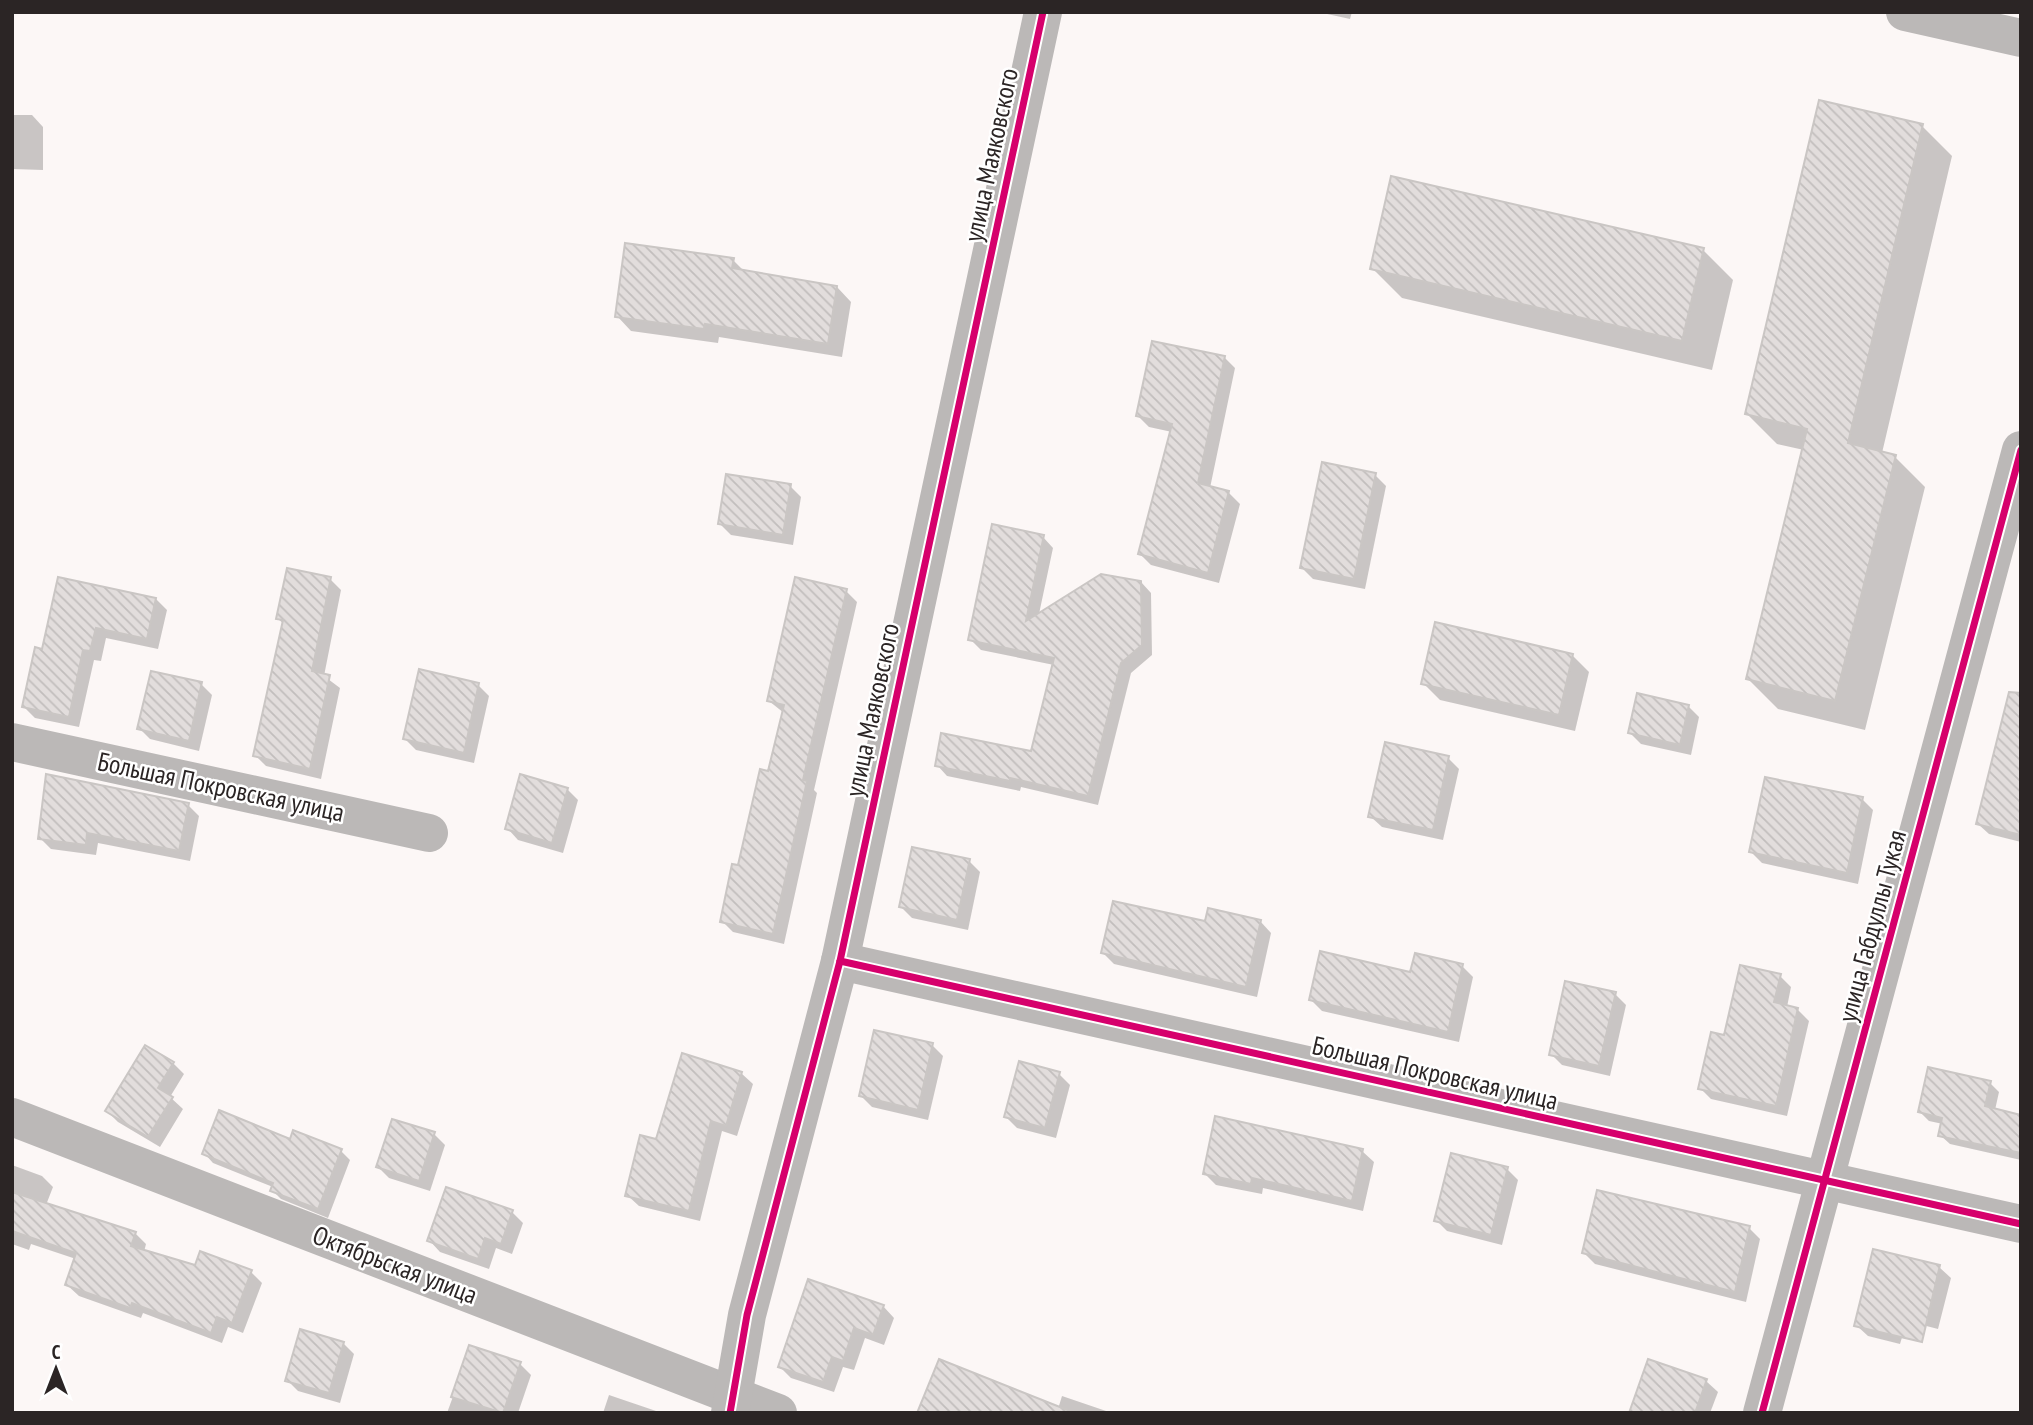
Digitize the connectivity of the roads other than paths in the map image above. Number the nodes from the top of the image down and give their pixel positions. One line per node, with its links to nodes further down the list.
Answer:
1 (1043, 12): 7 (street, улица Маяковского)
2 (1905, 12): 3 (street)
3 (2021, 38)
4 (2021, 450): 9 (street, улица Габдуллы Тукая)
5 (12, 742): 6 (street, Большая Покровская улица)
6 (429, 833)
7 (840, 961): 9 (street, Большая Покровская улица); 11 (street, улица Маяковского)
8 (12, 1117): 11 (street, Октябрьская улица)
9 (1825, 1182): 10 (street, Большая Покровская улица); 13 (street, улица Габдуллы Тукая)
10 (2021, 1224)
11 (732, 1404): 12 (street, Октябрьская улица)
12 (778, 1413)
13 (1762, 1413)

